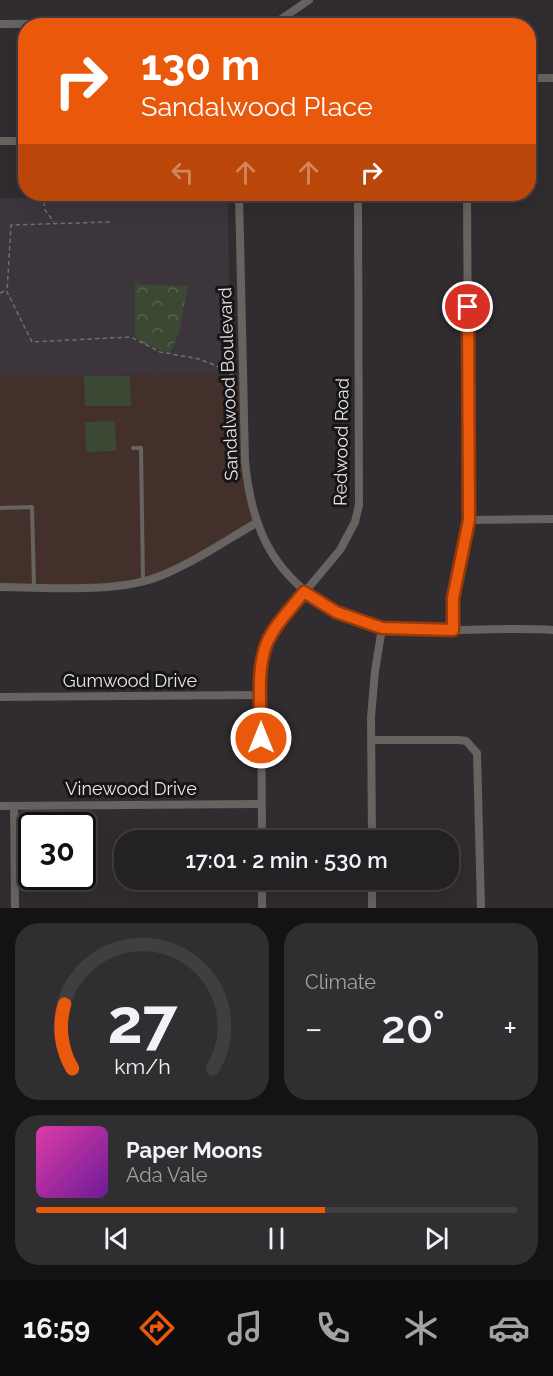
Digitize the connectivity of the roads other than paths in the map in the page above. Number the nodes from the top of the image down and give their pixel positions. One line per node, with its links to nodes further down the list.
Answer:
1 (309, 0): 2 (street)
2 (283, 18)
3 (0, 24): 4 (street)
4 (18, 24)
5 (536, 78): 6 (street)
6 (553, 78)
7 (0, 141): 8 (street)
8 (18, 141)
9 (239, 201): 16 (street, Sandalwood Boulevard)
10 (357, 201): 20 (street, Redwood Road)
11 (467, 201): 15 (street)
12 (133, 448): 17 (lane)
13 (0, 508): 19 (lane)
14 (553, 519): 15 (street)
15 (469, 520): 22 (street)
16 (256, 523): 17 (street); 20 (street, Sandalwood Boulevard)
17 (143, 581): 19 (street)
18 (0, 587): 19 (street)
19 (34, 587)
20 (304, 592): 21 (street, Sandalwood Boulevard); 24 (street, Redwood Road)
21 (382, 628): 22 (street, Sandalwood Boulevard); 26 (street)
22 (453, 630): 23 (street, Sandalwood Boulevard)
23 (553, 630)
24 (261, 695): 25 (street, Gumwood Drive); 27 (street, Redwood Road)
25 (0, 697)
26 (371, 740): 31 (street); 37 (street)
27 (261, 804): 29 (street, Vinewood Drive); 30 (street, Redwood Road)
28 (0, 806): 29 (street, Vinewood Drive)
29 (14, 806): 34 (street)
30 (262, 830)
31 (372, 830)
32 (262, 890): 35 (street)
33 (372, 890): 36 (street)
34 (15, 908)
35 (262, 908)
36 (372, 908)
37 (481, 908)

